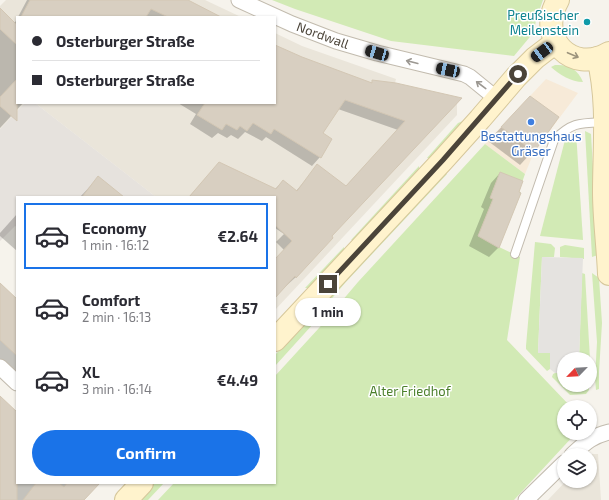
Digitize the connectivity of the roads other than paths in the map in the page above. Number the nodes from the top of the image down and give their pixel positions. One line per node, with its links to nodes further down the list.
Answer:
1 (239, 0): 3 (street, Nordwall, one-way to 1)
2 (558, 0): 5 (street)
3 (274, 16)
4 (276, 17): 7 (street, Nordwall, one-way to 4)
5 (556, 42): 6 (street, one-way to 6); 7 (street)
6 (604, 55): 8 (street)
7 (497, 98): 11 (street)
8 (605, 122): 9 (lane); 10 (street)
9 (515, 254)
10 (609, 274)
11 (276, 339)
12 (0, 367): 13 (street)
13 (16, 382)
14 (609, 432): 15 (street)
15 (579, 448)
16 (557, 470): 17 (street)
17 (526, 500)

